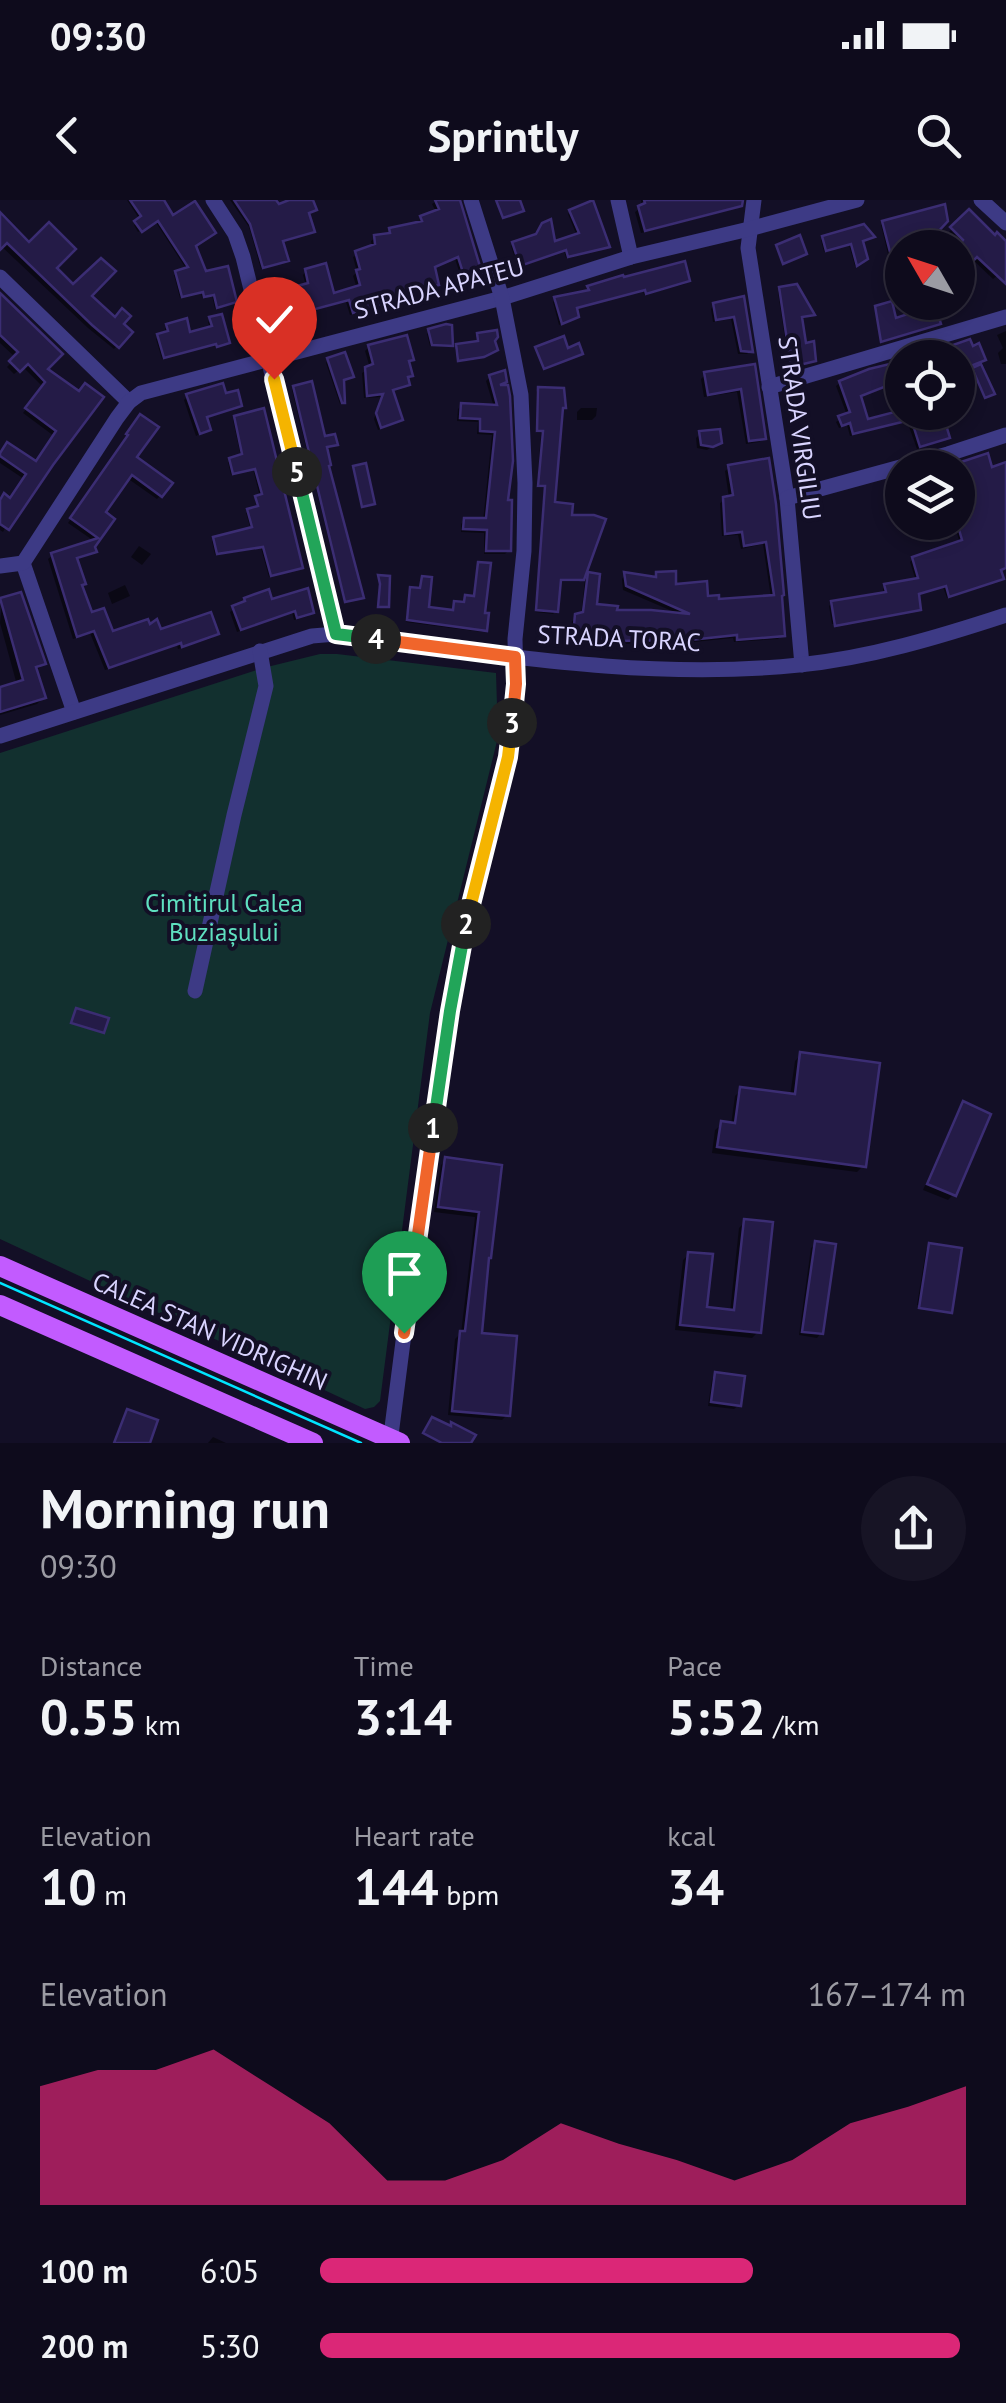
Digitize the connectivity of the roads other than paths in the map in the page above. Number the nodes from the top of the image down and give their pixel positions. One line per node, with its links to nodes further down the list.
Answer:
1 (212, 200): 13 (street)
2 (471, 200): 11 (street)
3 (618, 200): 9 (street)
4 (754, 200): 8 (street, STRADA VIRGILIU)
5 (857, 200): 8 (street, STRADA APATEU)
6 (981, 200): 7 (street)
7 (1006, 224)
8 (748, 230): 9 (street, STRADA APATEU); 14 (street, STRADA VIRGILIU)
9 (631, 257): 11 (street, STRADA APATEU)
10 (0, 277): 15 (street)
11 (502, 298): 13 (street, STRADA APATEU); 23 (street)
12 (1006, 317): 14 (street)
13 (270, 360): 15 (street, STRADA APATEU); 21 (street)
14 (769, 387): 17 (street, STRADA VIRGILIU)
15 (129, 402): 18 (street)
16 (1006, 435): 17 (street)
17 (787, 498): 24 (street, STRADA VIRGILIU)
18 (23, 563): 19 (street); 25 (street)
19 (0, 566)
20 (1006, 615): 24 (street, STRADA TORAC)
21 (336, 634): 22 (street, STRADA TORAC); 23 (street, STRADA TORAC)
22 (260, 652): 25 (street, STRADA TORAC); 27 (street)
23 (515, 657): 24 (street, STRADA TORAC); 30 (street)
24 (802, 665)
25 (74, 712): 26 (street, STRADA TORAC)
26 (0, 736)
27 (195, 991)
28 (0, 1266): 30 (main road, CALEA STAN VIDRIGHIN)
29 (0, 1305): 31 (main road)
30 (394, 1442)
31 (313, 1443)

